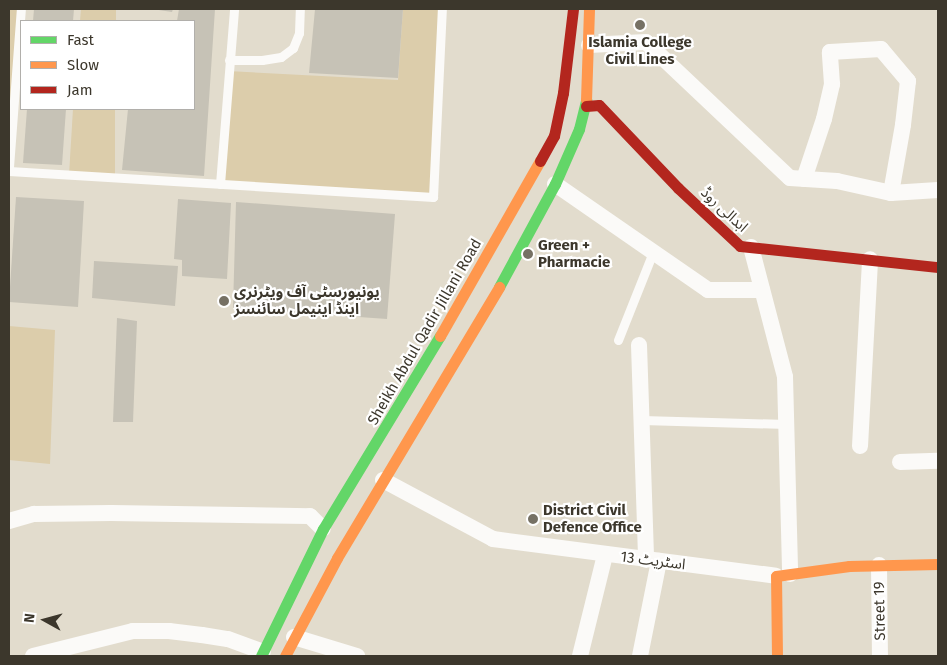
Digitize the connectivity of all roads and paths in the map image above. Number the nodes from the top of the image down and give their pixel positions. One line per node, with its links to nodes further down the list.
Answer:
1 (234, 9): 8 (lane)
2 (300, 9): 8 (lane)
3 (442, 9): 12 (lane)
4 (573, 9): 30 (main road, Sheikh Abdul Qadir Jillani Road)
5 (589, 9): 7 (main road)
6 (20, 22): 10 (lane)
7 (589, 45): 9 (main road); 11 (street)
8 (229, 60): 12 (lane)
9 (586, 106): 13 (main road); 16 (main road, ابدالی روڈ)
10 (9, 169): 12 (lane)
11 (804, 179): 15 (street); 15 (street)
12 (220, 184)
13 (555, 184): 17 (street); 28 (main road)
14 (938, 190): 15 (street)
15 (891, 193)
16 (751, 247): 18 (main road, ابدالی روڈ); 20 (street)
17 (653, 252): 20 (street); 21 (lane)
18 (870, 259): 19 (main road, ابدالی روڈ); 25 (street)
19 (938, 267)
20 (762, 290): 24 (street)
21 (618, 340)
22 (639, 345): 23 (street)
23 (642, 420): 24 (lane); 32 (street)
24 (787, 424): 35 (street)
25 (860, 446)
26 (938, 461): 27 (street)
27 (900, 462)
28 (383, 480): 31 (street, اسٹریٹ 13); 36 (main road)
29 (9, 521): 30 (street)
30 (323, 529): 37 (main road, Sheikh Abdul Qadir Jillani Road)
31 (605, 555): 32 (street, اسٹریٹ 13); 41 (street)
32 (653, 560): 35 (street, اسٹریٹ 13); 42 (street)
33 (938, 564): 34 (main road, اسٹریٹ 13)
34 (879, 565): 35 (main road, اسٹریٹ 13); 44 (street, Street 19)
35 (783, 575): 43 (main road)
36 (294, 637): 39 (main road); 40 (street)
37 (262, 654): 38 (street)
38 (35, 656)
39 (285, 656)
40 (357, 656)
41 (580, 656)
42 (640, 656)
43 (778, 656)
44 (880, 656)

